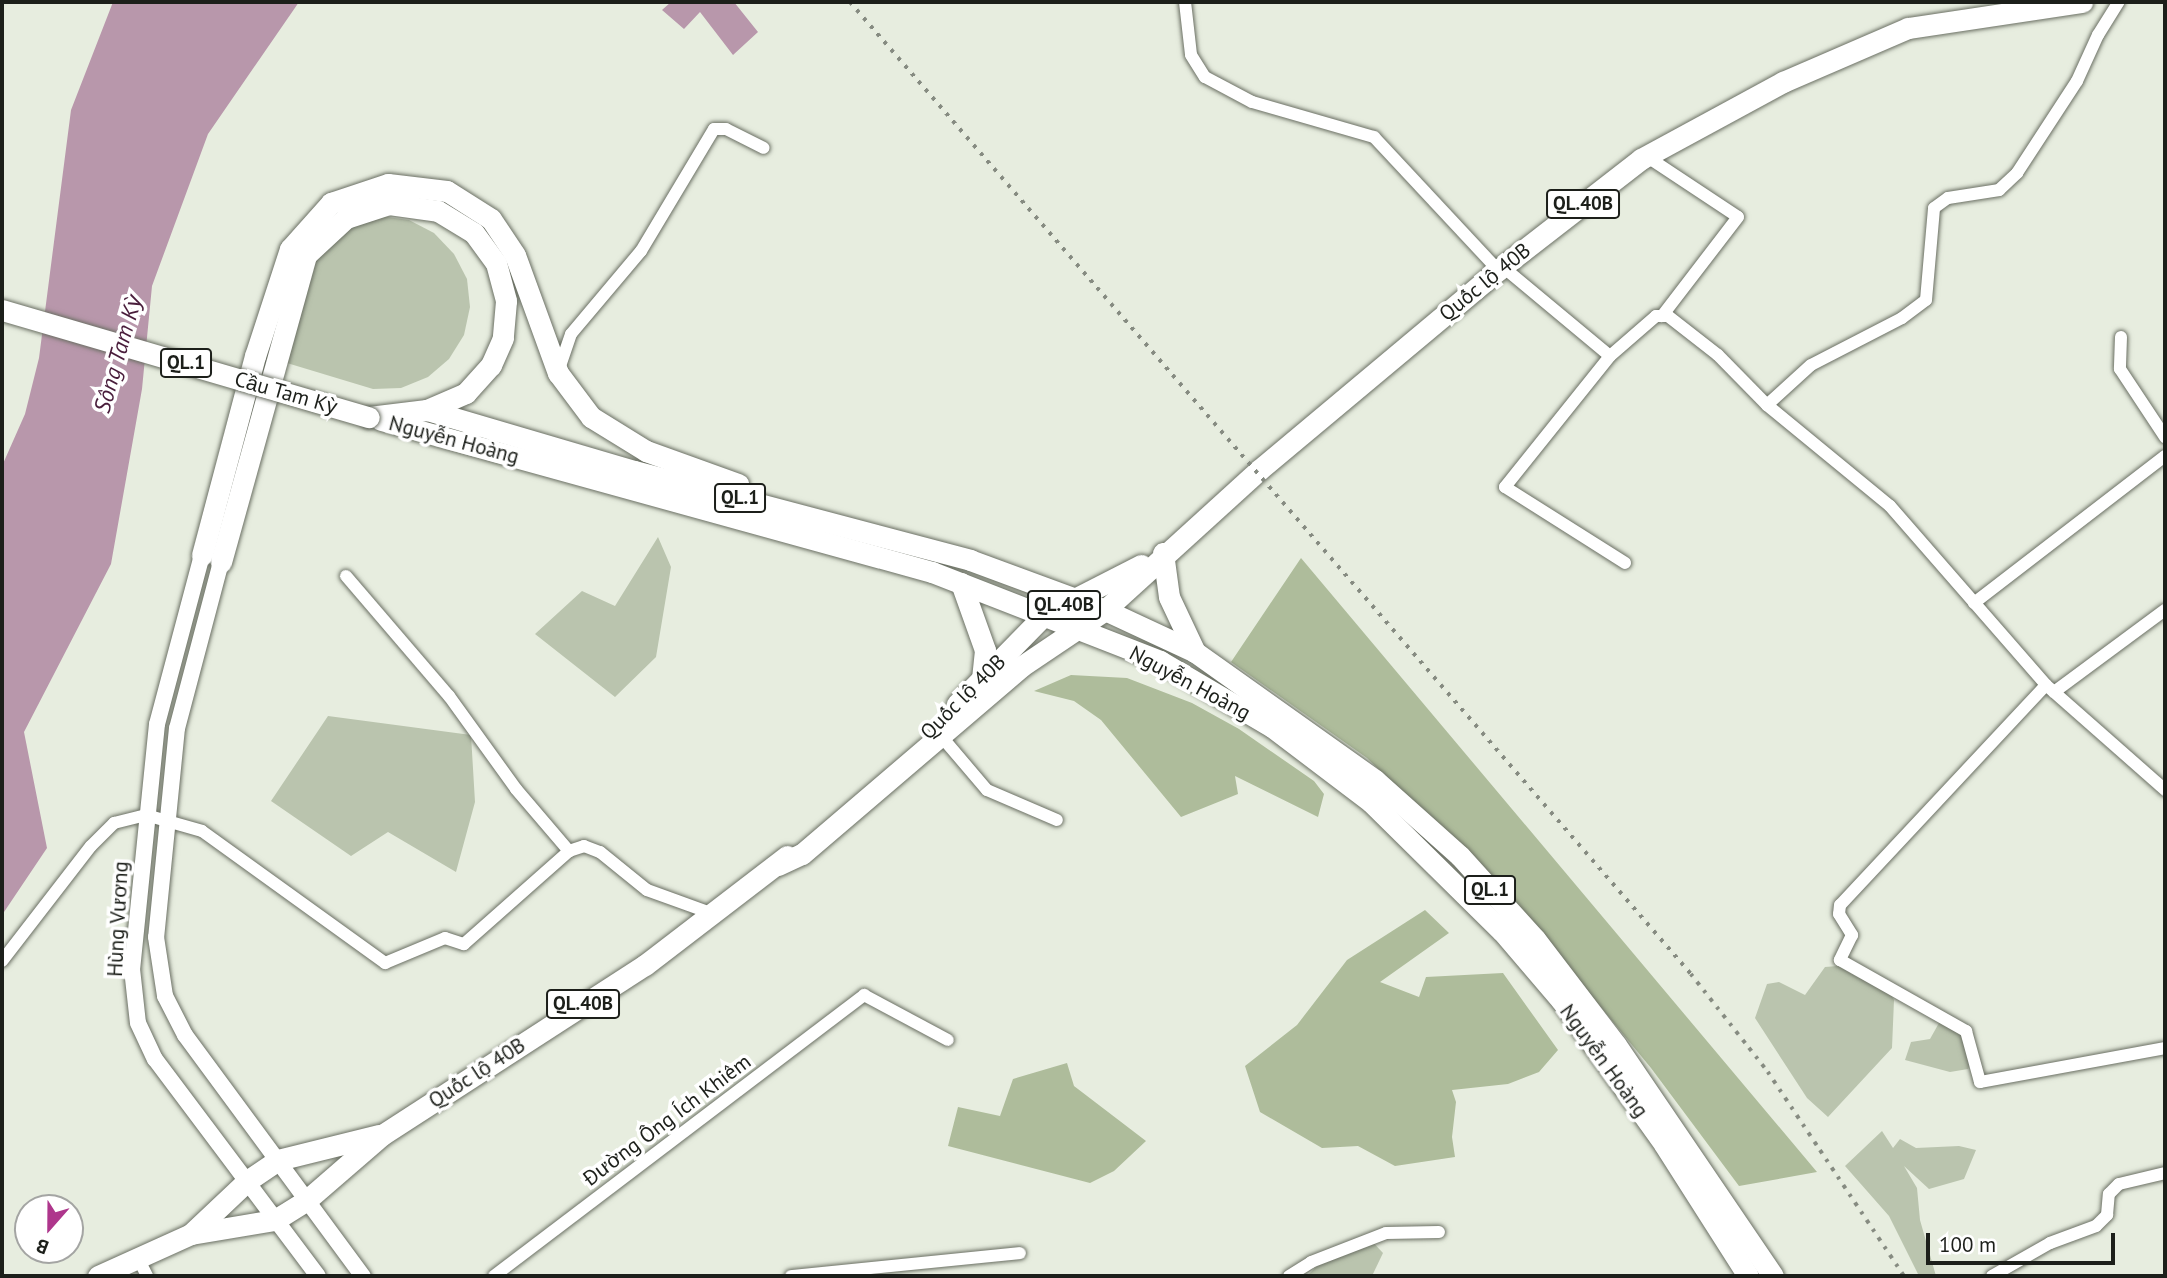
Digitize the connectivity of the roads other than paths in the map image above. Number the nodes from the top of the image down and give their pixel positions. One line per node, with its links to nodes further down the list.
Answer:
1 (1185, 2): 6 (street)
2 (2082, 2): 5 (highway, Quốc lộ 40B / QL.40B)
3 (2119, 2): 12 (street)
4 (764, 148): 11 (street)
5 (1646, 156): 6 (highway, Quốc lộ 40B / QL.40B); 8 (street)
6 (1501, 268): 10 (street); 18 (highway, Quốc lộ 40B / QL.40B)
7 (2, 310): 14 (highway, Cầu Tam Kỳ / QL.1, bridge)
8 (1662, 316): 10 (street); 12 (street)
9 (2121, 337): 15 (street)
10 (1609, 356): 20 (street)
11 (558, 373): 17 (highway); 19 (highway)
12 (1767, 405): 24 (street)
13 (427, 410): 14 (highway, Nguyễn Hoàng / QL.1); 17 (highway, Nguyễn Hoàng / QL.1); 19 (highway)
14 (369, 417): 22 (highway, Nguyễn Hoàng / QL.1)
15 (2165, 437)
16 (2165, 456): 24 (street)
17 (874, 534): 23 (highway, Nguyễn Hoàng / QL.1)
18 (1163, 553): 23 (highway, Quốc lộ 40B / QL.40B); 25 (highway, Quốc lộ 40B / QL.40B); 29 (highway)
19 (212, 559): 34 (main road, Hùng Vương); 35 (main road, Hùng Vương)
20 (1625, 563)
21 (346, 576): 37 (street)
22 (961, 583): 27 (highway, Nguyễn Hoàng / QL.1); 30 (highway)
23 (1077, 599): 25 (highway, Nguyễn Hoàng / QL.1); 27 (highway, Quốc lộ 40B / QL.40B)
24 (1974, 603): 31 (street)
25 (1105, 610): 28 (highway, Quốc lộ 40B); 29 (highway, Nguyễn Hoàng / QL.1)
26 (2165, 610): 31 (street)
27 (1045, 614): 28 (highway, Nguyễn Hoàng / QL.1); 30 (highway, Quốc lộ 40B / QL.40B)
28 (1081, 629): 32 (highway, Quốc lộ 40B / QL.40B); 59 (highway, Nguyễn Hoàng / QL.1)
29 (1195, 652): 60 (highway, Nguyễn Hoàng / QL.1)
30 (982, 679): 38 (highway, Quốc lộ 40B / QL.40B)
31 (2050, 689): 33 (street); 42 (street)
32 (941, 736): 36 (street); 38 (highway, Quốc lộ 40B / QL.40B)
33 (2165, 790)
34 (146, 815): 35 (street); 40 (street); 46 (main road, Hùng Vương)
35 (168, 819): 37 (street); 44 (main road, Hùng Vương)
36 (1057, 820)
37 (569, 851): 39 (street)
38 (778, 864): 39 (highway, Quốc lộ 40B / QL.40B)
39 (710, 913): 43 (highway, Quốc lộ 40B / QL.40B)
40 (2, 961)
41 (948, 1040): 57 (street, Đường Ông Ích Khiêm)
42 (2165, 1048)
43 (382, 1135): 44 (highway); 47 (highway)
44 (278, 1160): 46 (highway); 47 (main road, Hùng Vương)
45 (2165, 1173): 61 (street)
46 (247, 1181): 48 (main road, Hùng Vương); 50 (highway)
47 (308, 1199): 48 (highway); 56 (main road, Hùng Vương)
48 (275, 1220): 50 (highway); 55 (main road, Hùng Vương)
49 (1440, 1232): 53 (street)
50 (191, 1234): 52 (highway)
51 (1020, 1253): 58 (street)
52 (142, 1267): 54 (highway)
53 (1294, 1273)
54 (97, 1276)
55 (318, 1276)
56 (363, 1276)
57 (494, 1276)
58 (791, 1276)
59 (1748, 1276)
60 (1773, 1276)
61 (1992, 1276)

